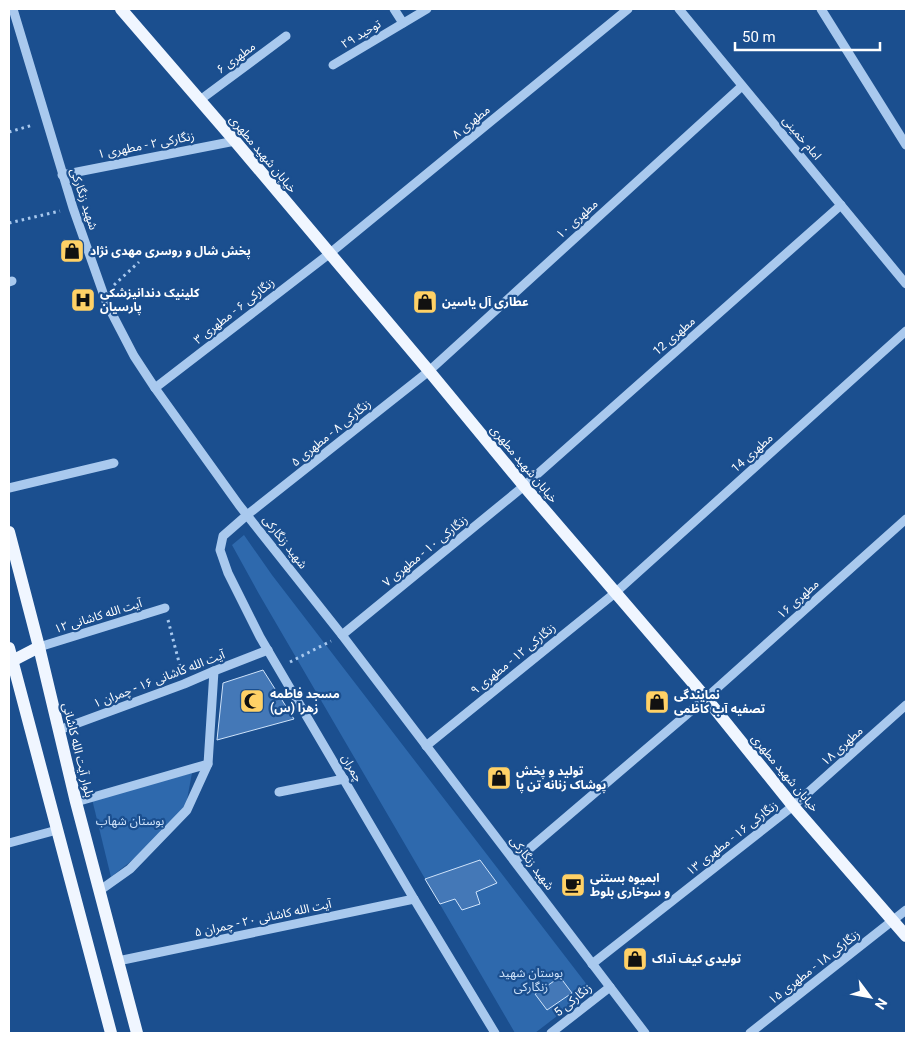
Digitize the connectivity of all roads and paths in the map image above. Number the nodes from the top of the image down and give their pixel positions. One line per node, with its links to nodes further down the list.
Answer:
1 (13, 9): 13 (street, شهید زنگارکی)
2 (121, 9): 12 (main road, خیابان شهید مطهری)
3 (394, 9): 8 (street)
4 (427, 9): 8 (street, توحید ۲۹)
5 (628, 9): 21 (street, مطهری ۸)
6 (679, 9): 11 (street, امام خمینی)
7 (821, 9): 16 (street)
8 (403, 23): 10 (street, توحید ۲۹)
9 (286, 36): 12 (street, مطهری ۶)
10 (332, 65)
11 (742, 86): 18 (street, امام خمینی); 26 (street, مطهری ۱۰)
12 (200, 100): 15 (main road, خیابان شهید مطهری)
13 (46, 121): 14 (path); 17 (street, شهید زنگارکی)
14 (9, 132)
15 (235, 140): 17 (street, زنگارکی ۲ - مطهری ۱); 21 (main road, خیابان شهید مطهری)
16 (906, 145)
17 (62, 175): 19 (street, شهید زنگارکی)
18 (841, 205): 23 (street, امام خمینی); 29 (street, مطهری 12)
19 (73, 208): 20 (path); 24 (street, شهید زنگارکی)
20 (9, 222)
21 (329, 254): 26 (main road, خیابان شهید مطهری); 27 (street, زنگارکی ۶ - مطهری ۳)
22 (139, 262): 24 (path)
23 (906, 284)
24 (104, 294): 27 (street, شهید زنگارکی)
25 (906, 331): 34 (street, مطهری 14)
26 (429, 371): 29 (main road, خیابان شهید مطهری); 31 (street, زنگارکی ۸ - مطهری ۵)
27 (155, 388): 31 (street, شهید زنگارکی)
28 (114, 463): 30 (street)
29 (524, 486): 34 (main road, خیابان شهید مطهری); 36 (street, زنگارکی ۱۰ - مطهری ۷)
30 (9, 488)
31 (247, 515): 36 (street, شهید زنگارکی); 39 (street, چمران)
32 (906, 519): 44 (street, مطهری ۱۶)
33 (9, 532): 37 (main road, بلوار آیت الله کاشانی)
34 (615, 593): 44 (main road, خیابان شهید مطهری); 47 (street, زنگارکی ۱۲ - مطهری ۹)
35 (165, 608): 37 (street, آیت الله کاشانی ۱۲); 43 (path)
36 (342, 635): 41 (path); 47 (street, شهید زنگارکی)
37 (39, 647): 40 (main road); 46 (main road, بلوار آیت الله کاشانی)
38 (9, 648): 40 (main road)
39 (268, 650): 41 (street, چمران); 42 (street, آیت الله کاشانی ۱۶ - چمران ۱)
40 (10, 662): 53 (main road)
41 (278, 668): 49 (street, چمران)
42 (214, 671): 43 (street, آیت الله کاشانی ۱۶ - چمران ۱); 48 (street)
43 (184, 684): 46 (street, آیت الله کاشانی ۱۶ - چمران ۱)
44 (706, 698): 52 (main road, خیابان شهید مطهری); 55 (street, مطهری ۱۶)
45 (906, 705): 52 (street, مطهری ۱۸)
46 (59, 730): 51 (main road, بلوار آیت الله کاشانی)
47 (426, 746): 55 (street, شهید زنگارکی)
48 (208, 764): 51 (street); 56 (street)
49 (344, 779): 50 (street); 57 (street, چمران)
50 (279, 792)
51 (76, 802): 56 (main road, بلوار آیت الله کاشانی)
52 (793, 806): 59 (main road, خیابان شهید مطهری); 62 (street, زنگارکی ۱۶ - مطهری ۱۳)
53 (57, 830): 54 (street); 64 (main road)
54 (9, 843)
55 (515, 861): 62 (street, شهید زنگارکی)
56 (99, 891): 61 (main road, بلوار آیت الله کاشانی)
57 (414, 899): 61 (street, آیت الله کاشانی ۲۰ - چمران ۵); 66 (street, چمران)
58 (906, 910): 59 (street, زنگارکی ۱۸ - مطهری ۱۵)
59 (894, 921): 60 (main road, خیابان شهید مطهری); 69 (street, زنگارکی ۱۸ - مطهری ۱۵)
60 (906, 936)
61 (118, 961): 65 (main road, بلوار آیت الله کاشانی)
62 (592, 964): 63 (street, شهید زنگارکی)
63 (610, 987): 67 (street, زنگارکی 5); 68 (street, شهید زنگارکی)
64 (111, 1033)
65 (137, 1033)
66 (495, 1033)
67 (552, 1033)
68 (645, 1033)
69 (750, 1033)

